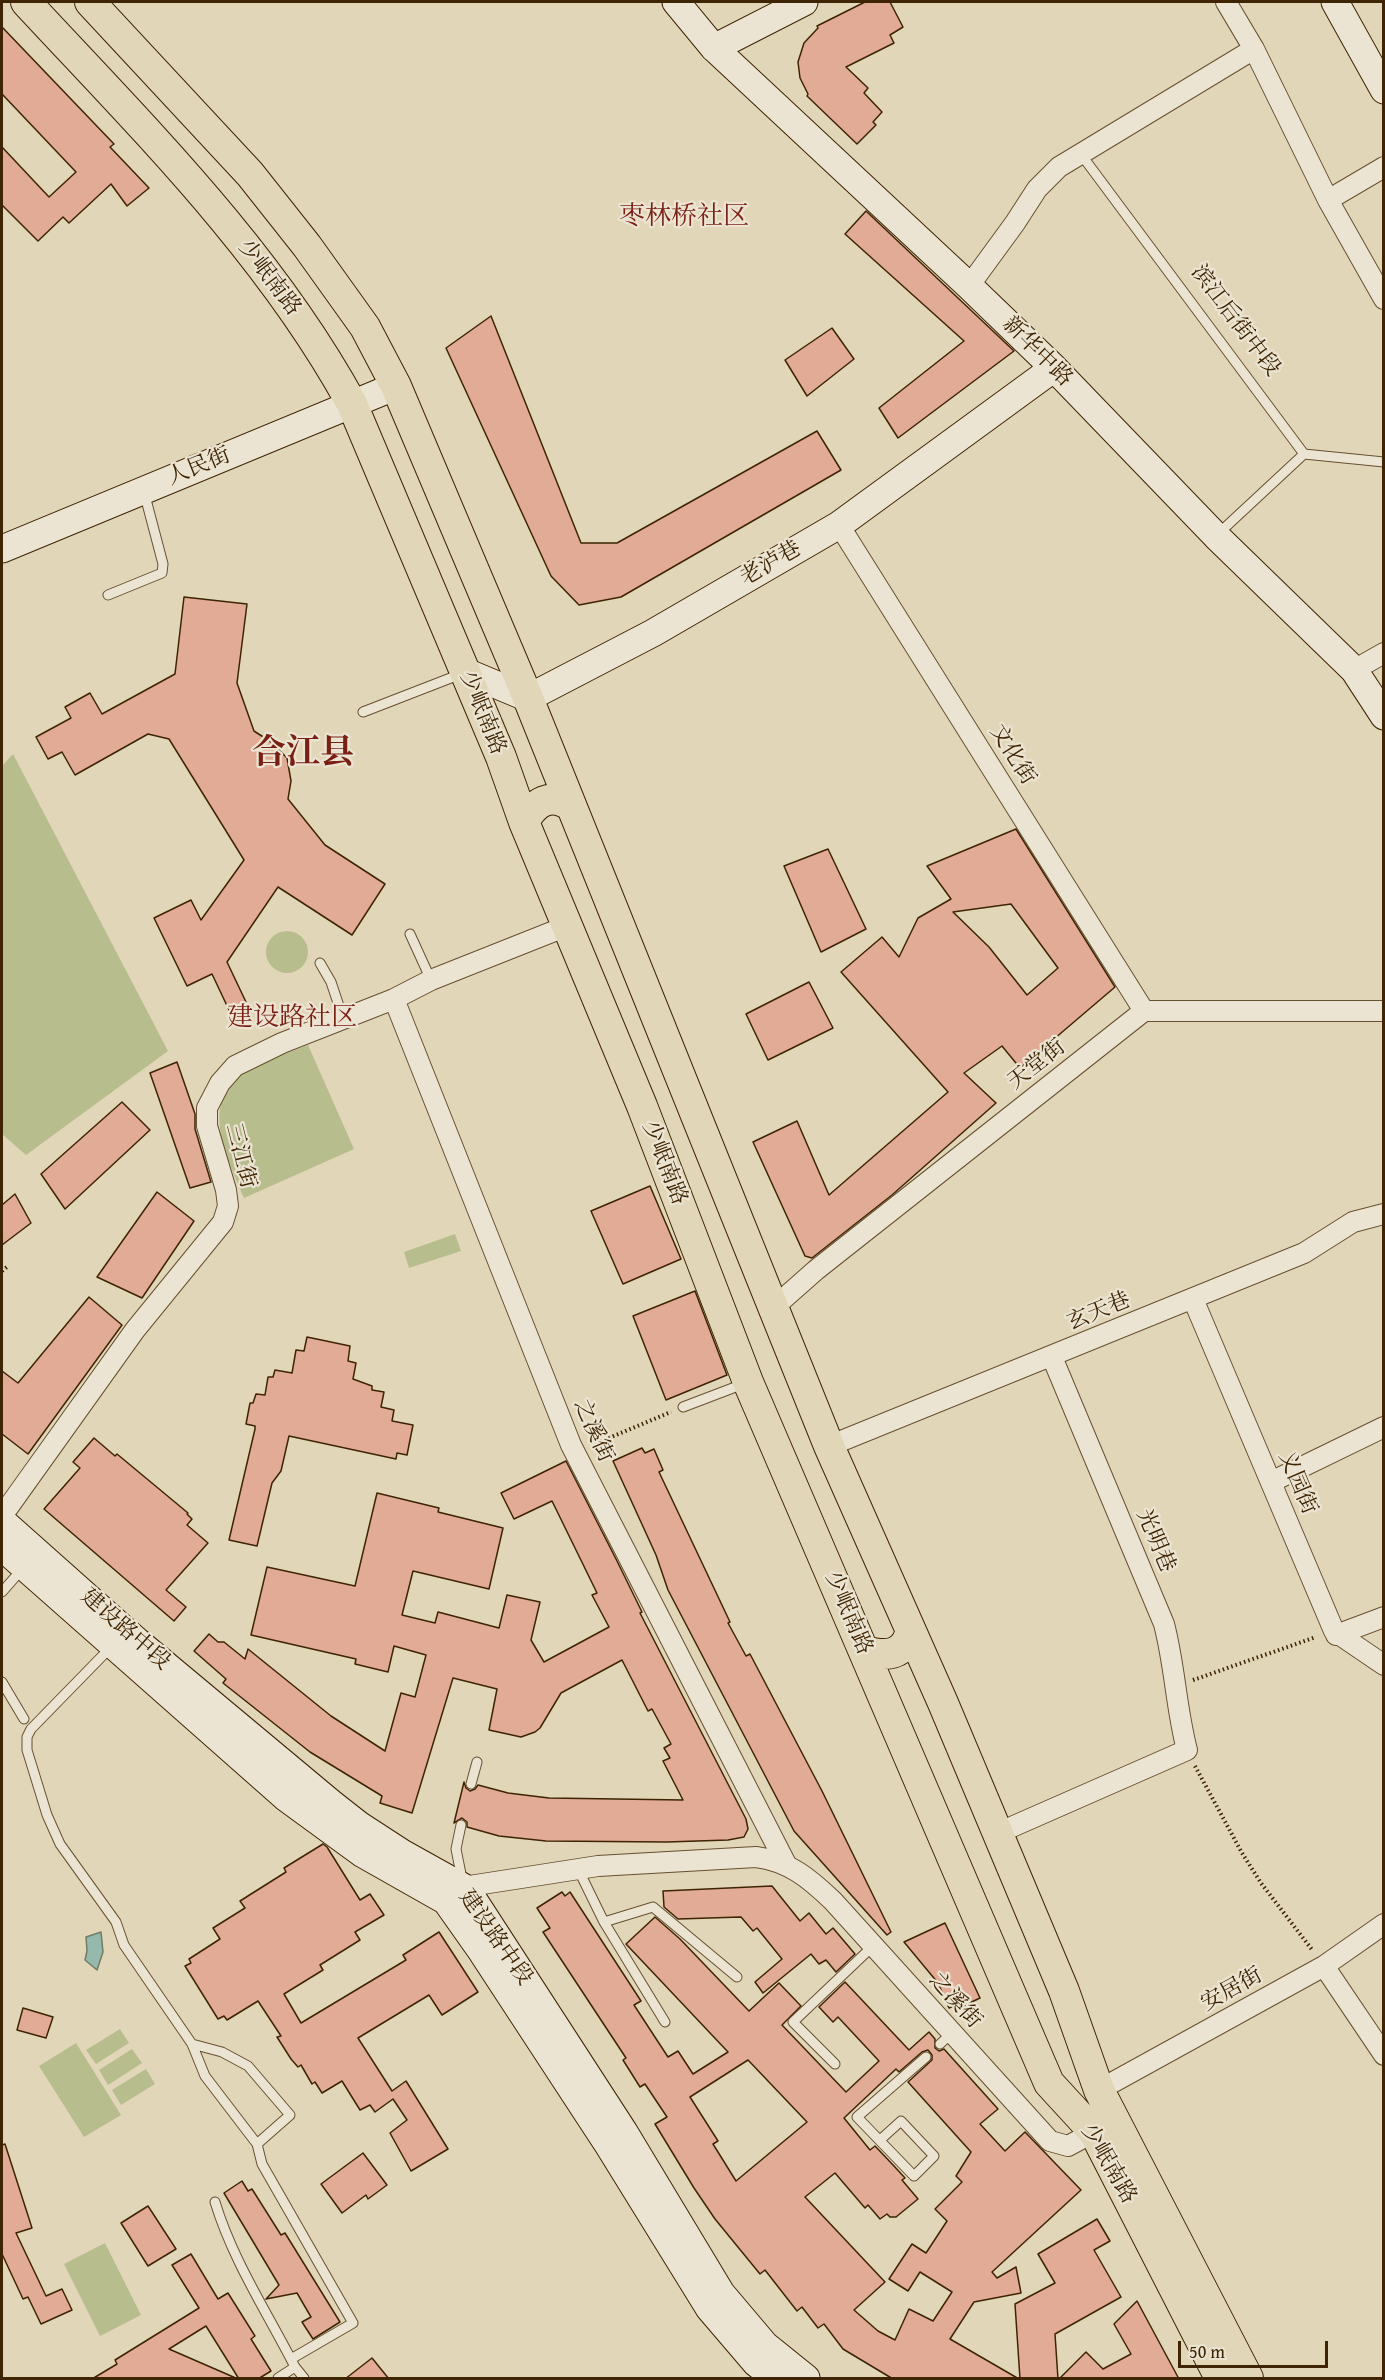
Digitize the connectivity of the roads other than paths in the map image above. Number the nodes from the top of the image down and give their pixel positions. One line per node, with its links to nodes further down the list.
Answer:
1 (26, 2): 17 (main road, 少岷南路)
2 (90, 2): 16 (main road, 少岷南路)
3 (676, 2): 7 (street, 新华中路)
4 (804, 2): 7 (street)
5 (1226, 2): 8 (street)
6 (1335, 2): 9 (street)
7 (714, 48): 13 (street, 新华中路)
8 (1254, 49): 10 (street); 12 (street)
9 (1383, 90)
10 (1080, 153): 13 (street); 18 (lane, 滨江后街中段)
11 (1383, 167): 12 (street)
12 (1329, 200): 14 (street)
13 (969, 286): 15 (street, 新华中路)
14 (1383, 299)
15 (1054, 368): 21 (street, 老泸巷); 22 (street, 新华中路)
16 (396, 386): 17 (street, 人民街); 28 (main road, 少岷南路)
17 (352, 404): 20 (street, 人民街); 27 (main road, 少岷南路)
18 (1304, 454): 19 (lane); 22 (lane)
19 (1383, 462)
20 (143, 490): 23 (street, 人民街); 24 (lane)
21 (839, 525): 28 (street, 老泸巷); 38 (street, 文化街)
22 (1216, 536): 26 (street, 新华中路)
23 (2, 549)
24 (108, 595)
25 (1383, 653): 26 (street)
26 (1354, 670): 30 (street, 新华中路)
27 (466, 672): 28 (street); 29 (lane); 32 (main road, 少岷南路)
28 (528, 698): 31 (main road, 少岷南路)
29 (363, 712)
30 (1383, 716)
31 (572, 807): 32 (main road); 43 (main road, 少岷南路)
32 (524, 822): 33 (main road, 少岷南路)
33 (567, 926): 36 (street, 三江街); 45 (main road, 少岷南路)
34 (410, 934): 36 (lane)
35 (320, 963): 40 (lane)
36 (431, 980): 37 (street, 三江街)
37 (394, 999): 40 (street, 三江街); 67 (street, 之溪街)
38 (1144, 1011): 39 (street); 43 (street, 天堂街)
39 (1383, 1011)
40 (343, 1018): 50 (street, 三江街)
41 (1383, 1214): 42 (street, 玄天巷)
42 (1193, 1299): 44 (street, 玄天巷); 49 (street, 义园街)
43 (773, 1308): 48 (main road, 少岷南路)
44 (1052, 1357): 48 (street, 玄天巷); 66 (street, 光明巷)
45 (748, 1382): 46 (lane); 59 (main road, 少岷南路)
46 (684, 1407)
47 (1383, 1427): 49 (street)
48 (829, 1446): 56 (main road, 少岷南路)
49 (1271, 1482): 57 (street, 义园街)
50 (2, 1516)
51 (2, 1521): 58 (street, 建设路中段)
52 (2, 1546): 53 (street, 建设路中段)
53 (25, 1566): 54 (lane); 58 (street, 建设路中段)
54 (2, 1592)
55 (1383, 1617): 57 (street)
56 (911, 1631): 59 (main road); 66 (main road, 少岷南路)
57 (1335, 1633): 60 (street)
58 (119, 1638): 69 (street, 建设路中段); 76 (lane)
59 (864, 1651): 81 (main road, 少岷南路)
60 (1383, 1665)
61 (2, 1682): 62 (lane)
62 (24, 1719)
63 (477, 1762): 64 (lane)
64 (471, 1784)
65 (461, 1825): 69 (lane)
66 (998, 1833): 80 (main road, 少岷南路)
67 (786, 1864): 68 (street, 之溪街); 72 (street, 之溪街)
68 (578, 1869): 69 (street, 之溪街); 70 (lane)
69 (455, 1894): 88 (street, 建设路中段); 89 (street, 建设路中段)
70 (604, 1922): 74 (lane); 75 (lane)
71 (1383, 1924): 73 (street, 安居街)
72 (873, 1946): 79 (lane); 81 (street, 之溪街)
73 (1324, 1966): 77 (street); 80 (street, 安居街)
74 (737, 1977)
75 (664, 2022)
76 (192, 2044): 83 (lane); 83 (lane)
77 (1383, 2055)
78 (926, 2056): 82 (lane)
79 (835, 2064)
80 (1099, 2090): 91 (main road, 少岷南路)
81 (1094, 2132): 90 (main road, 少岷南路)
82 (880, 2140): 82 (lane)
83 (256, 2144): 85 (lane)
84 (215, 2202): 85 (lane)
85 (293, 2363): 86 (lane); 87 (lane)
86 (278, 2379)
87 (304, 2379)
88 (775, 2379)
89 (806, 2379)
90 (1220, 2379)
91 (1248, 2379)

